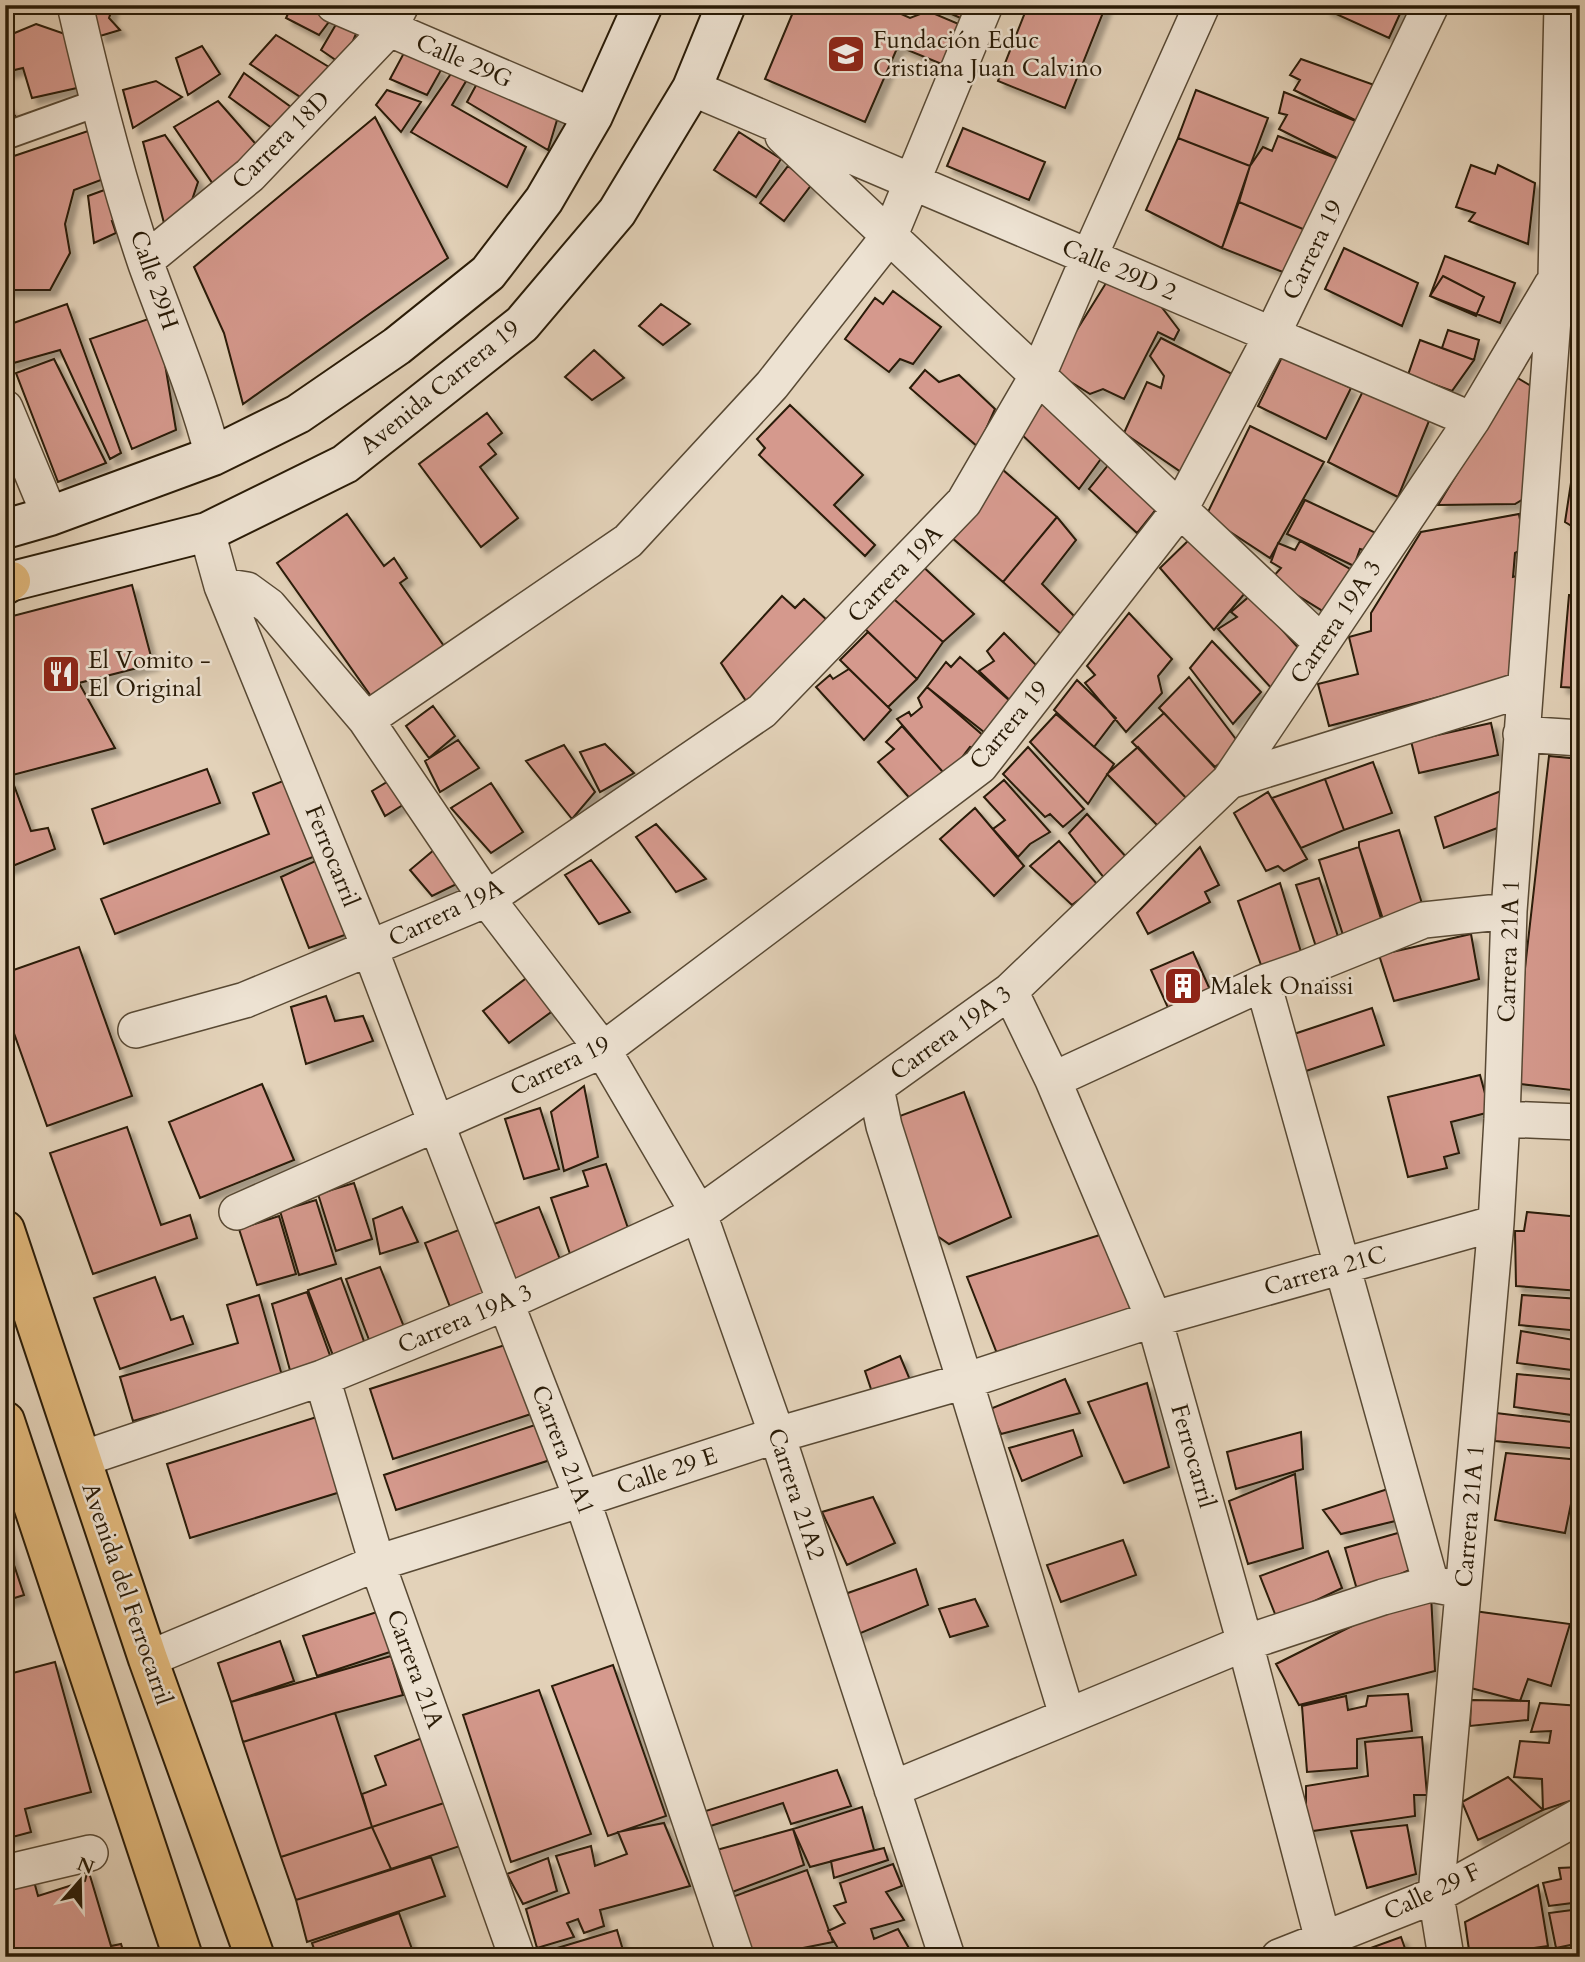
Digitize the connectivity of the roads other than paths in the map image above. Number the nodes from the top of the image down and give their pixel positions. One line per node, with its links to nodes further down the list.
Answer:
1 (75, 5): 11 (street, Calle 29H)
2 (334, 5): 9 (street, Calle 29G)
3 (643, 5): 12 (main road)
4 (726, 5): 10 (main road, Avenida Carrera 19)
5 (985, 5): 15 (street)
6 (1202, 5): 18 (street, Carrera 19A)
7 (1431, 5): 21 (street, Carrera 19)
8 (1562, 5): 16 (street, Carrera 21A 1)
9 (395, 17): 12 (street, Calle 29G); 19 (street, Carrera 18D)
10 (692, 88): 13 (street, Calle 29D 2); 29 (main road, Avenida Carrera 19)
11 (97, 103): 14 (street); 19 (street, Calle 29H)
12 (593, 116): 25 (main road)
13 (766, 120): 15 (street, Calle 29D 2); 17 (street, Calle 29D 2)
14 (5, 136)
15 (911, 181): 17 (street); 18 (street, Calle 29D 2)
16 (1569, 216): 20 (street, Carrera 21A 1)
17 (890, 235): 22 (street, Calle 29D 2); 34 (street)
18 (1089, 257): 21 (street, Calle 29D 2); 22 (street, Carrera 19A)
19 (145, 261): 25 (street, Calle 29H)
20 (1556, 278): 24 (street, Carrera 19A 3); 33 (street, Carrera 21A 1)
21 (1272, 335): 24 (street, Calle 29D 2); 26 (street, Carrera 19)
22 (1038, 375): 26 (street, Calle 29D 2); 38 (street, Carrera 19A)
23 (5, 408): 27 (street)
24 (1472, 420): 32 (street, Carrera 19A 3)
25 (213, 456): 27 (main road)
26 (1180, 509): 32 (street, Calle 29D 2); 44 (street, Carrera 19)
27 (50, 516): 28 (main road)
28 (5, 529)
29 (207, 532): 30 (main road, Avenida Carrera 19); 31 (street, Ferrocarril)
30 (7, 583)
31 (222, 586): 34 (street, Carrera 21A2); 40 (street, Ferrocarril)
32 (1321, 642): 37 (street, Carrera 19A 3)
33 (1525, 689): 35 (street, Carrera 21A 1); 37 (street)
34 (366, 720): 38 (street, Carrera 21A2)
35 (1521, 734): 36 (street); 39 (street, Carrera 21A 1)
36 (1580, 738)
37 (1229, 781): 42 (street, Carrera 19A 3)
38 (487, 899): 40 (street, Carrera 19A); 44 (street, Carrera 21A2)
39 (1509, 911): 41 (street); 47 (street, Carrera 21A 1)
40 (370, 949): 43 (street); 49 (street, Carrera 21A1)
41 (1263, 983): 45 (street); 54 (street)
42 (1010, 991): 45 (street, Ferrocarril); 46 (street, Carrera 19A 3)
43 (136, 1030)
44 (603, 1050): 49 (street, Carrera 19); 51 (street, Carrera 21A2)
45 (1053, 1080): 56 (street, Ferrocarril)
46 (876, 1088): 51 (street, Carrera 19A 3); 58 (street)
47 (1503, 1119): 48 (street); 52 (street, Carrera 21A 1)
48 (1580, 1122)
49 (436, 1123): 50 (street, Carrera 19); 55 (street, Carrera 21A1)
50 (236, 1212)
51 (699, 1214): 55 (street, Carrera 19A 3); 60 (street, Carrera 21A2)
52 (1496, 1223): 54 (street, Carrera 21C); 64 (street, Carrera 21A 1)
53 (5, 1230): 61 (main road, Avenida del Ferrocarril)
54 (1343, 1266): 56 (street, Carrera 21C); 64 (street)
55 (507, 1302): 57 (street, Carrera 19A 3); 62 (street, Carrera 21A1)
56 (1154, 1319): 58 (street, Calle 29 E); 65 (street, Ferrocarril)
57 (322, 1378): 61 (street, Carrera 19A 3); 63 (street, Carrera 21A)
58 (965, 1381): 60 (street, Calle 29 E); 67 (street)
59 (5, 1421): 74 (main road)
60 (777, 1435): 62 (street, Calle 29 E); 68 (street, Carrera 21A2)
61 (82, 1460): 66 (main road, Avenida del Ferrocarril)
62 (582, 1499): 63 (street, Calle 29 E); 77 (street, Carrera 21A1)
63 (377, 1563): 66 (street, Calle 29 E); 76 (street, Carrera 21A)
64 (1447, 1587): 65 (street); 72 (street, Carrera 21A 1)
65 (1245, 1643): 67 (street); 73 (street, Ferrocarril)
66 (148, 1659): 75 (main road, Avenida del Ferrocarril)
67 (1067, 1716): 68 (street)
68 (892, 1789): 78 (street, Carrera 21A2)
69 (1580, 1816): 72 (street, Calle 29 F)
70 (90, 1853): 71 (street)
71 (5, 1873)
72 (1436, 1895): 73 (street, Calle 29 F); 80 (street, Carrera 21A 1)
73 (1323, 1940): 79 (street, Calle 29 F)
74 (183, 1957)
75 (255, 1957)
76 (517, 1957)
77 (736, 1957)
78 (947, 1957)
79 (1279, 1957)
80 (1446, 1957)

